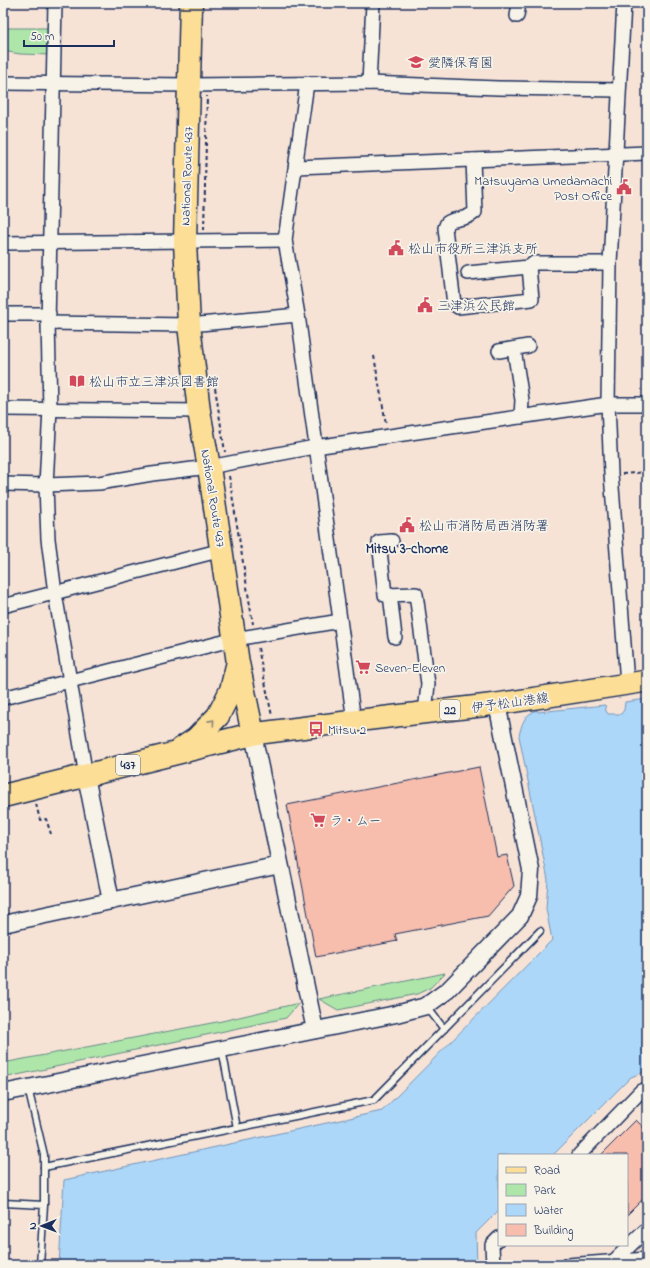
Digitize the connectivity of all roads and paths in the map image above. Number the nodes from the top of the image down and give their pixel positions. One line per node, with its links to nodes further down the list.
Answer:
1 (55, 3): 7 (street)
2 (191, 3): 9 (highway, National Route 437)
3 (372, 3): 8 (street)
4 (624, 3): 10 (street)
5 (307, 82): 8 (street); 9 (street); 14 (street)
6 (3, 83): 7 (street)
7 (53, 83): 9 (street); 19 (street)
8 (369, 83): 10 (street)
9 (198, 87): 15 (path); 17 (highway, National Route 437)
10 (618, 90): 12 (street)
11 (647, 153): 12 (street)
12 (616, 155): 13 (street); 20 (street)
13 (473, 160): 14 (street); 21 (street)
14 (296, 167): 16 (street)
15 (204, 232)
16 (285, 240): 17 (street); 24 (street)
17 (185, 242): 19 (street); 26 (highway, National Route 437)
18 (3, 243): 19 (street)
19 (51, 243): 25 (street)
20 (610, 263): 21 (street); 32 (street)
21 (529, 267): 22 (street)
22 (468, 273)
23 (3, 314): 25 (street)
24 (298, 314): 26 (street); 39 (street)
25 (49, 318): 26 (street); 35 (street)
26 (189, 325): 36 (highway, National Route 437)
27 (528, 346): 28 (street)
28 (514, 349): 29 (street); 37 (street)
29 (499, 351)
30 (374, 356): 38 (path)
31 (213, 376): 40 (path)
32 (608, 404): 33 (street); 37 (street); 42 (street)
33 (647, 404)
34 (3, 409): 35 (street)
35 (50, 409): 36 (street); 45 (street)
36 (199, 410): 40 (highway, National Route 437)
37 (520, 417): 38 (street)
38 (389, 436): 39 (street)
39 (315, 447): 40 (street); 51 (street)
40 (217, 460): 45 (street); 47 (highway, National Route 437)
41 (647, 472): 42 (path)
42 (611, 474): 58 (street)
43 (229, 476): 52 (path)
44 (3, 484): 45 (street)
45 (46, 485): 48 (street)
46 (392, 541): 49 (street)
47 (222, 550): 48 (street); 54 (highway, National Route 437)
48 (55, 593): 50 (street); 57 (street)
49 (390, 594): 53 (street); 61 (street)
50 (3, 606)
51 (340, 621): 54 (street); 63 (street)
52 (253, 626)
53 (395, 638)
54 (235, 639): 56 (highway, National Route 437); 57 (street)
55 (258, 648): 62 (path)
56 (238, 663): 64 (highway, National Route 437); 65 (highway, one-way to 56)
57 (69, 680): 59 (street); 66 (street)
58 (637, 682): 60 (main road, 伊予松山港線 / 22)
59 (3, 698)
60 (497, 704): 61 (main road, 伊予松山港線 / 22); 74 (street)
61 (425, 713): 63 (main road, 伊予松山港線 / 22)
62 (273, 718)
63 (354, 721): 64 (main road, 伊予松山港線 / 22)
64 (253, 734): 65 (highway, 437); 70 (street)
65 (171, 754): 66 (highway, 437)
66 (86, 776): 67 (highway, 437); 71 (street)
67 (32, 789): 68 (highway, 437); 69 (path)
68 (3, 796)
69 (51, 834)
70 (280, 865): 71 (street); 76 (street)
71 (111, 901): 72 (street)
72 (3, 924)
73 (540, 932): 75 (lane)
74 (426, 1006): 75 (lane); 76 (street)
75 (444, 1029): 81 (lane)
76 (315, 1030): 77 (street)
77 (222, 1049): 78 (street); 81 (lane)
78 (28, 1088): 80 (street); 83 (lane)
79 (647, 1089): 82 (street)
80 (3, 1093)
81 (237, 1128): 83 (lane)
82 (580, 1154)
83 (44, 1167): 85 (lane)
84 (3, 1203): 85 (lane)
85 (44, 1205): 90 (lane)
86 (647, 1229): 89 (street)
87 (498, 1239): 91 (street)
88 (647, 1259): 89 (street)
89 (613, 1263): 92 (street)
90 (40, 1265)
91 (492, 1265)
92 (567, 1265)

